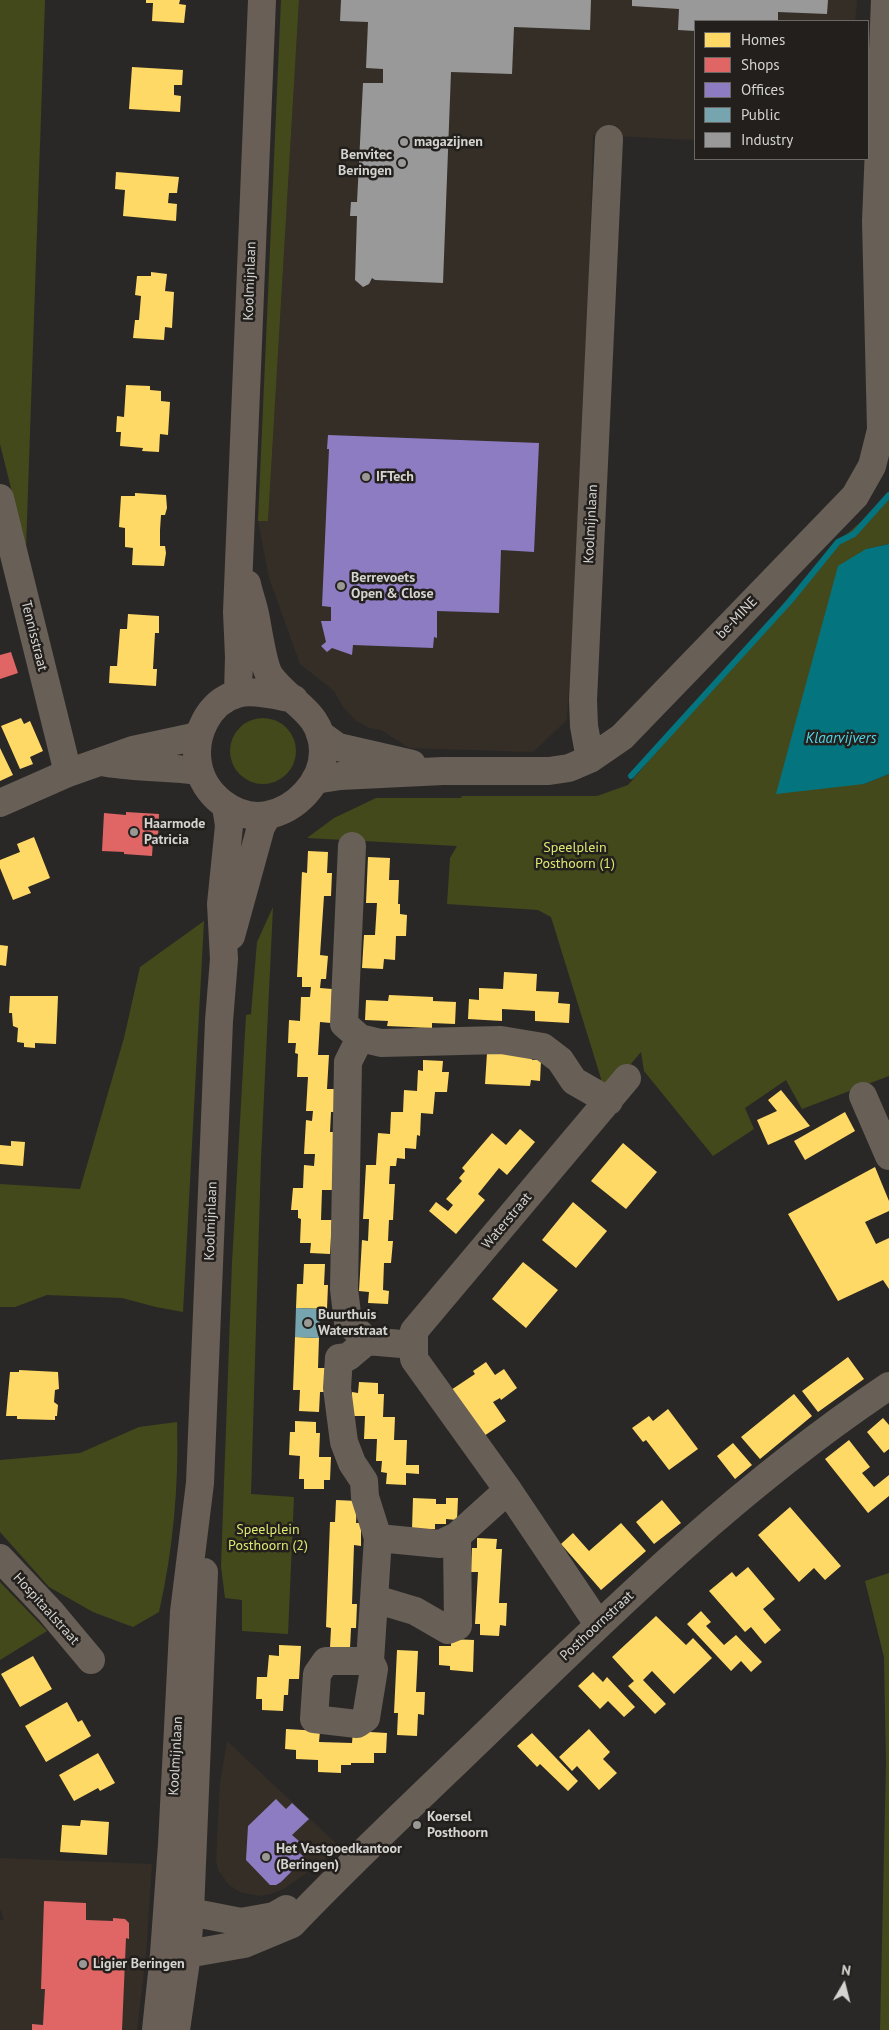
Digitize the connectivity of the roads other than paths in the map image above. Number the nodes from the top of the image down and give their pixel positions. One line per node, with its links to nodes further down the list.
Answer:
1 (262, 0): 7 (main road, Koolmijnlaan)
2 (885, 0): 4 (street, be-MINE)
3 (609, 139): 12 (street, Koolmijnlaan)
4 (884, 308): 5 (street, be-MINE)
5 (881, 463): 12 (street, be-MINE)
6 (0, 498): 16 (street, Tennisstraat)
7 (240, 562): 8 (main road, Koolmijnlaan); 9 (main road, Koolmijnlaan)
8 (238, 693): 9 (main road); 11 (main road, Koolmijnlaan)
9 (294, 699): 10 (main road, Koolmijnlaan)
10 (320, 734): 15 (street, Koolmijnlaan); 17 (main road, Koolmijnlaan)
11 (198, 736): 13 (street); 14 (main road, Koolmijnlaan)
12 (590, 759): 15 (street, Koolmijnlaan)
13 (103, 762): 14 (street); 16 (street)
14 (199, 771): 19 (main road, Koolmijnlaan)
15 (443, 771): 17 (street, Koolmijnlaan)
16 (68, 773): 18 (street)
17 (315, 780): 20 (main road, Koolmijnlaan)
18 (0, 803)
19 (226, 806): 20 (main road, Koolmijnlaan); 22 (main road, Koolmijnlaan)
20 (268, 815): 22 (main road, Koolmijnlaan)
21 (352, 846): 23 (street)
22 (224, 959): 31 (main road, Koolmijnlaan)
23 (360, 1038): 26 (street); 28 (street)
24 (627, 1078): 26 (street, Waterstraat)
25 (863, 1096): 27 (street)
26 (608, 1101): 29 (street, Waterstraat)
27 (889, 1156)
28 (367, 1341): 29 (street); 34 (street)
29 (413, 1345): 32 (street)
30 (889, 1386): 37 (street, Posthoornstraat)
31 (200, 1483): 41 (main road, Koolmijnlaan); 43 (main road, Koolmijnlaan)
32 (508, 1490): 33 (street); 37 (street)
33 (457, 1536): 34 (street); 36 (street)
34 (378, 1538): 36 (street)
35 (0, 1558): 38 (street, Hospitaalstraat)
36 (375, 1599): 39 (street)
37 (598, 1624): 40 (street, Posthoornstraat)
38 (91, 1660)
39 (370, 1661)
40 (325, 1889): 41 (street, Posthoornstraat); 42 (street, Posthoornstraat)
41 (190, 1912): 42 (main road, Koolmijnlaan)
42 (186, 1954): 44 (main road, Koolmijnlaan)
43 (156, 2030)
44 (176, 2030)

